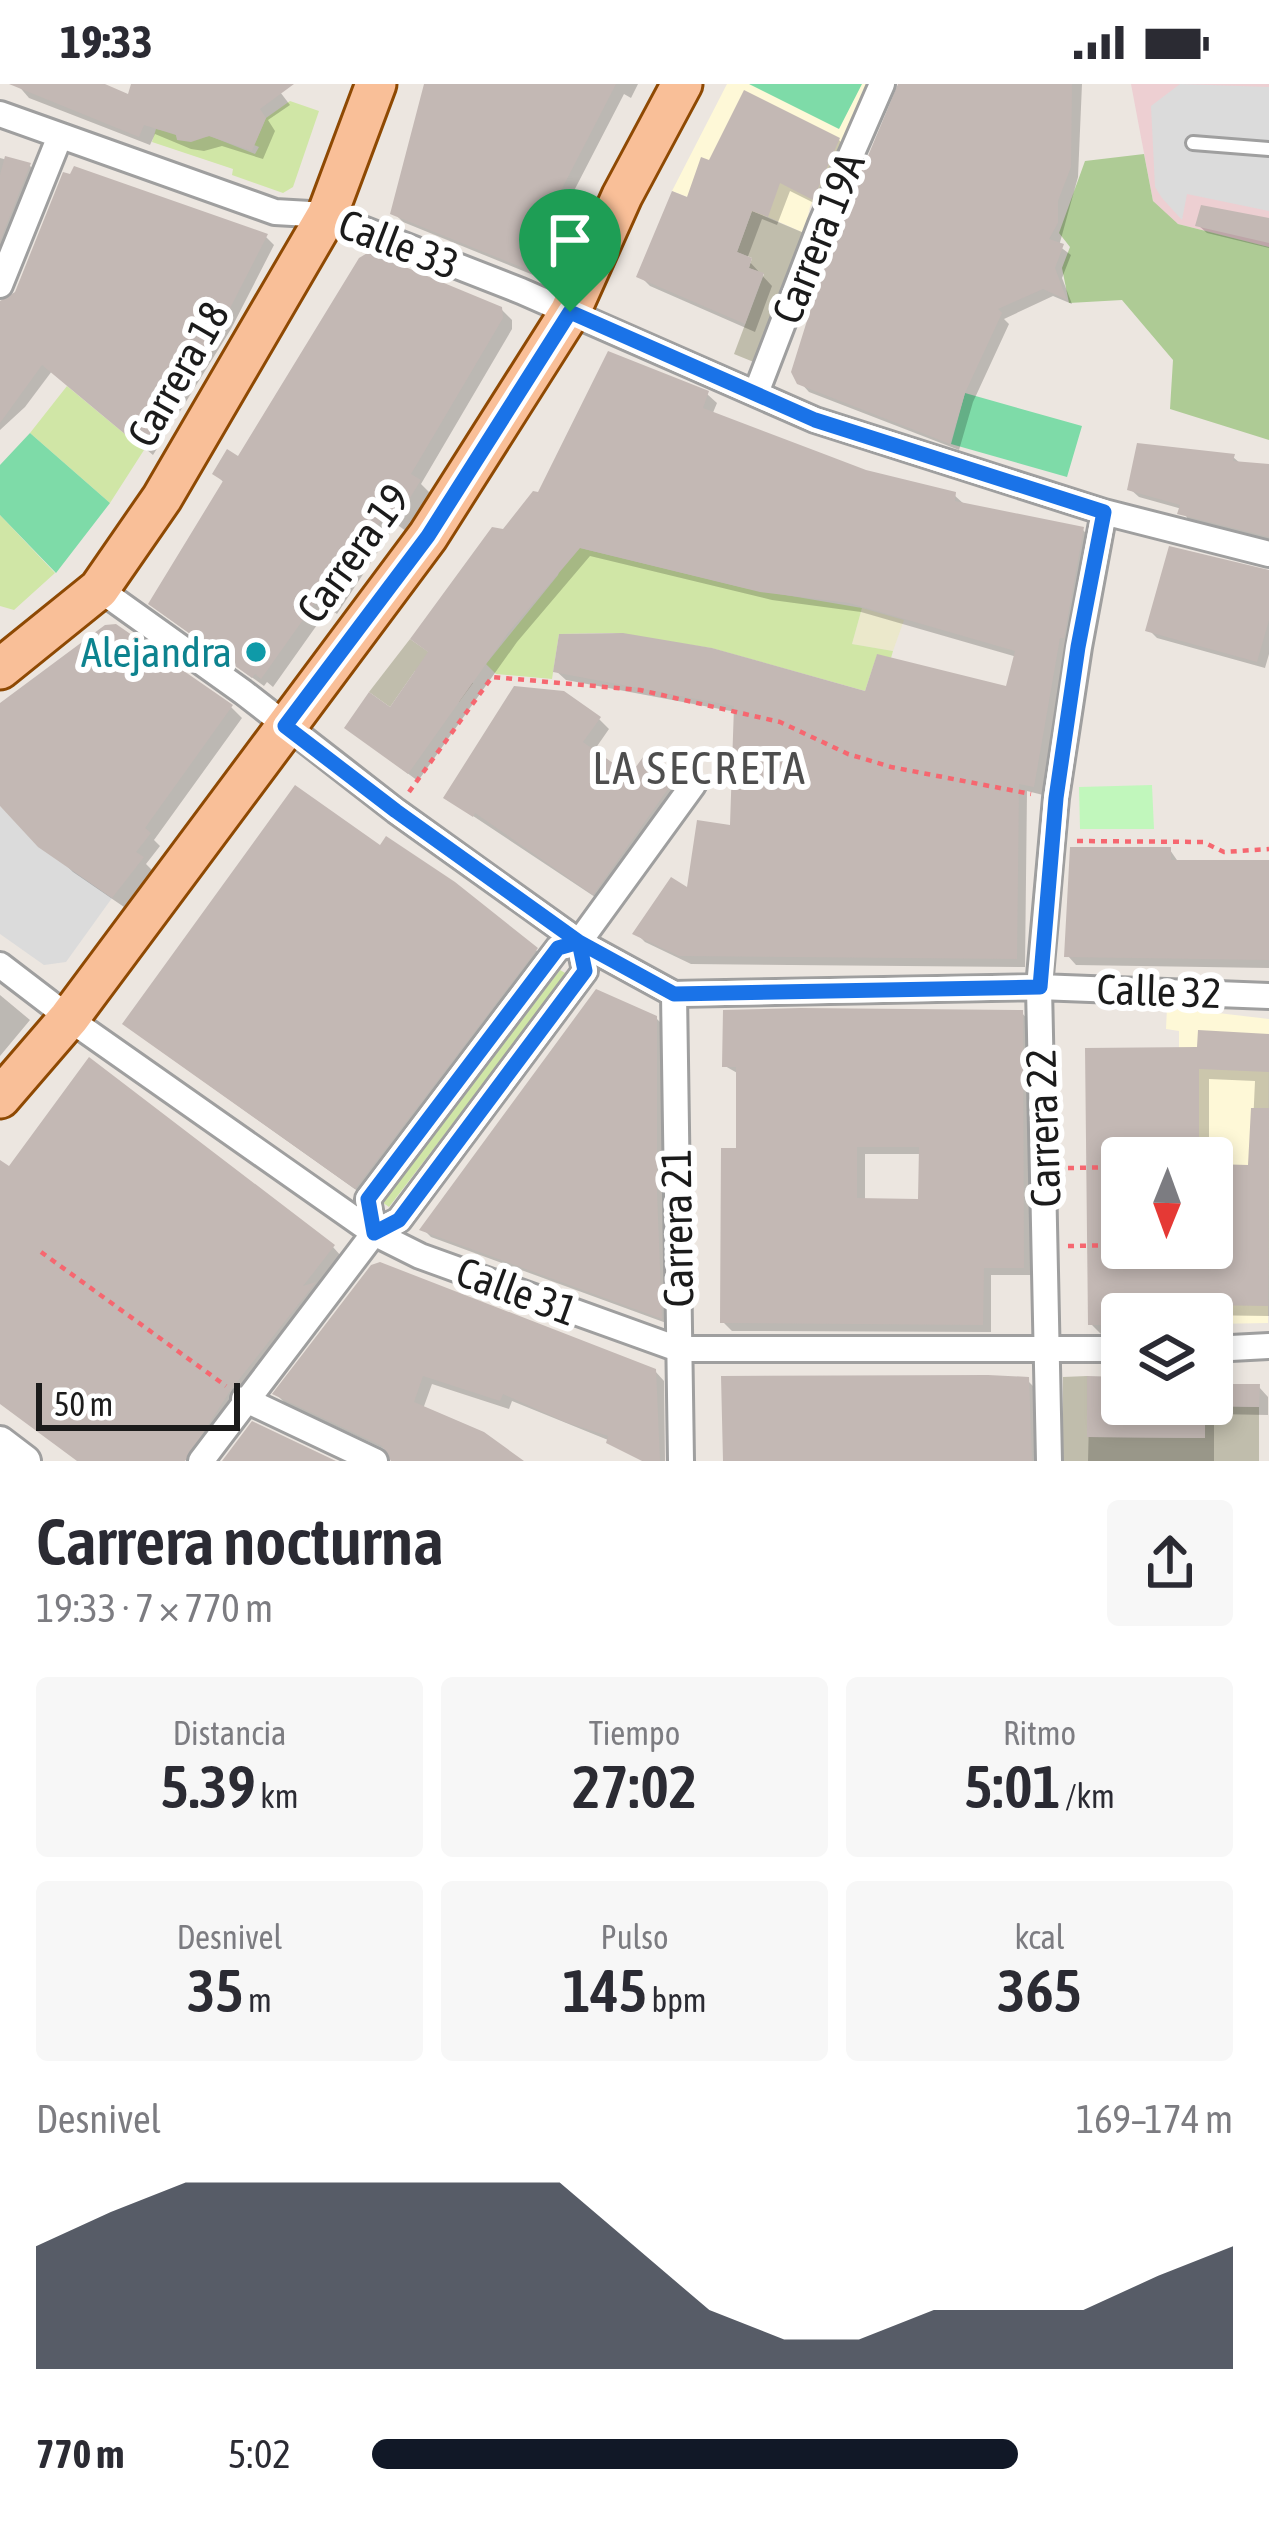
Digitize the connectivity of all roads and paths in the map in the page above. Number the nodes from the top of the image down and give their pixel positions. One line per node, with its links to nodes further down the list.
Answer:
1 (376, 84): 8 (main road, Carrera 18)
2 (682, 84): 10 (main road, Carrera 19)
3 (882, 84): 11 (street, Carrera 19A)
4 (0, 114): 5 (street, Calle 33)
5 (60, 136): 8 (street, Calle 33); 9 (street)
6 (1193, 143): 7 (lane)
7 (1269, 149)
8 (327, 215): 10 (street, Calle 33); 14 (main road, Carrera 18)
9 (0, 285)
10 (570, 312): 11 (street, Calle 33); 16 (main road, Carrera 19)
11 (756, 393): 12 (street, Calle 33)
12 (1104, 512): 13 (street, Calle 33); 18 (street, Carrera 22)
13 (1269, 554)
14 (99, 589): 15 (main road, Carrera 18); 16 (street, Calle 32)
15 (7, 650)
16 (285, 726): 19 (street, Calle 32); 27 (main road, Carrera 19)
17 (693, 785): 22 (street)
18 (1056, 798): 19 (path); 20 (street, Carrera 22)
19 (396, 811): 22 (street, Calle 32)
20 (1053, 841): 21 (path); 24 (street, Carrera 22)
21 (1269, 849)
22 (579, 942): 25 (street, Calle 32); 31 (street); 31 (street)
23 (0, 964): 27 (street, Calle 31)
24 (1040, 987): 25 (street, Calle 32); 26 (street, Calle 32); 30 (street, Carrera 22)
25 (674, 994): 36 (street, Carrera 21)
26 (1269, 996)
27 (69, 1018): 28 (main road, Carrera 19); 31 (street, Calle 31)
28 (0, 1098)
29 (1101, 1168): 30 (path)
30 (1043, 1169): 33 (street, Carrera 22)
31 (374, 1233): 36 (street, Calle 31); 40 (street)
32 (1101, 1245): 33 (path)
33 (1047, 1246): 37 (street, Carrera 22)
34 (41, 1252): 40 (path)
35 (1269, 1346): 38 (street)
36 (678, 1348): 37 (street, Calle 31); 45 (street, Carrera 21)
37 (1046, 1348): 39 (street, Calle 31); 46 (street, Carrera 22)
38 (1233, 1348)
39 (1101, 1349)
40 (244, 1399): 43 (street); 44 (street)
41 (0, 1442): 42 (street)
42 (26, 1461)
43 (201, 1461)
44 (375, 1461)
45 (681, 1461)
46 (1049, 1461)

